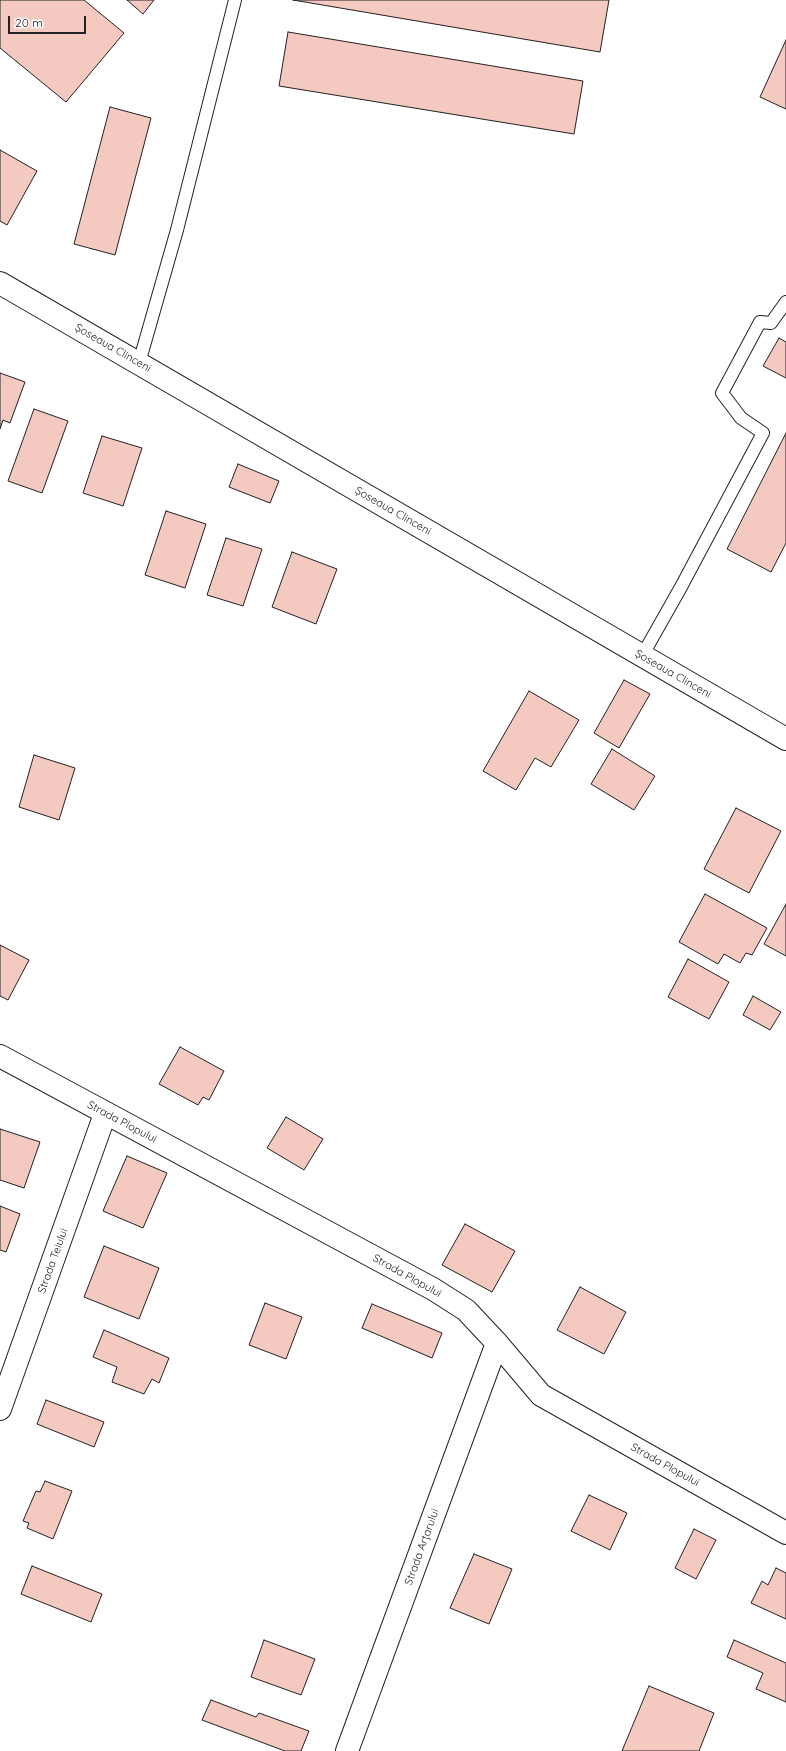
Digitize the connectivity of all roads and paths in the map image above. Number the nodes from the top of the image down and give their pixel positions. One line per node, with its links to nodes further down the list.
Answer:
1 (235, 0): 4 (lane)
2 (0, 283): 4 (street, Șoseaua Clinceni)
3 (786, 302): 5 (lane)
4 (139, 363): 5 (street, Șoseaua Clinceni)
5 (642, 656): 6 (street, Șoseaua Clinceni)
6 (786, 739)
7 (0, 1056): 8 (street, Strada Plopului)
8 (105, 1114): 9 (street, Strada Plopului); 10 (street, Strada Teiului)
9 (498, 1343): 11 (street, Strada Plopului); 12 (street, Strada Arțarului)
10 (0, 1409)
11 (786, 1533)
12 (347, 1751)

